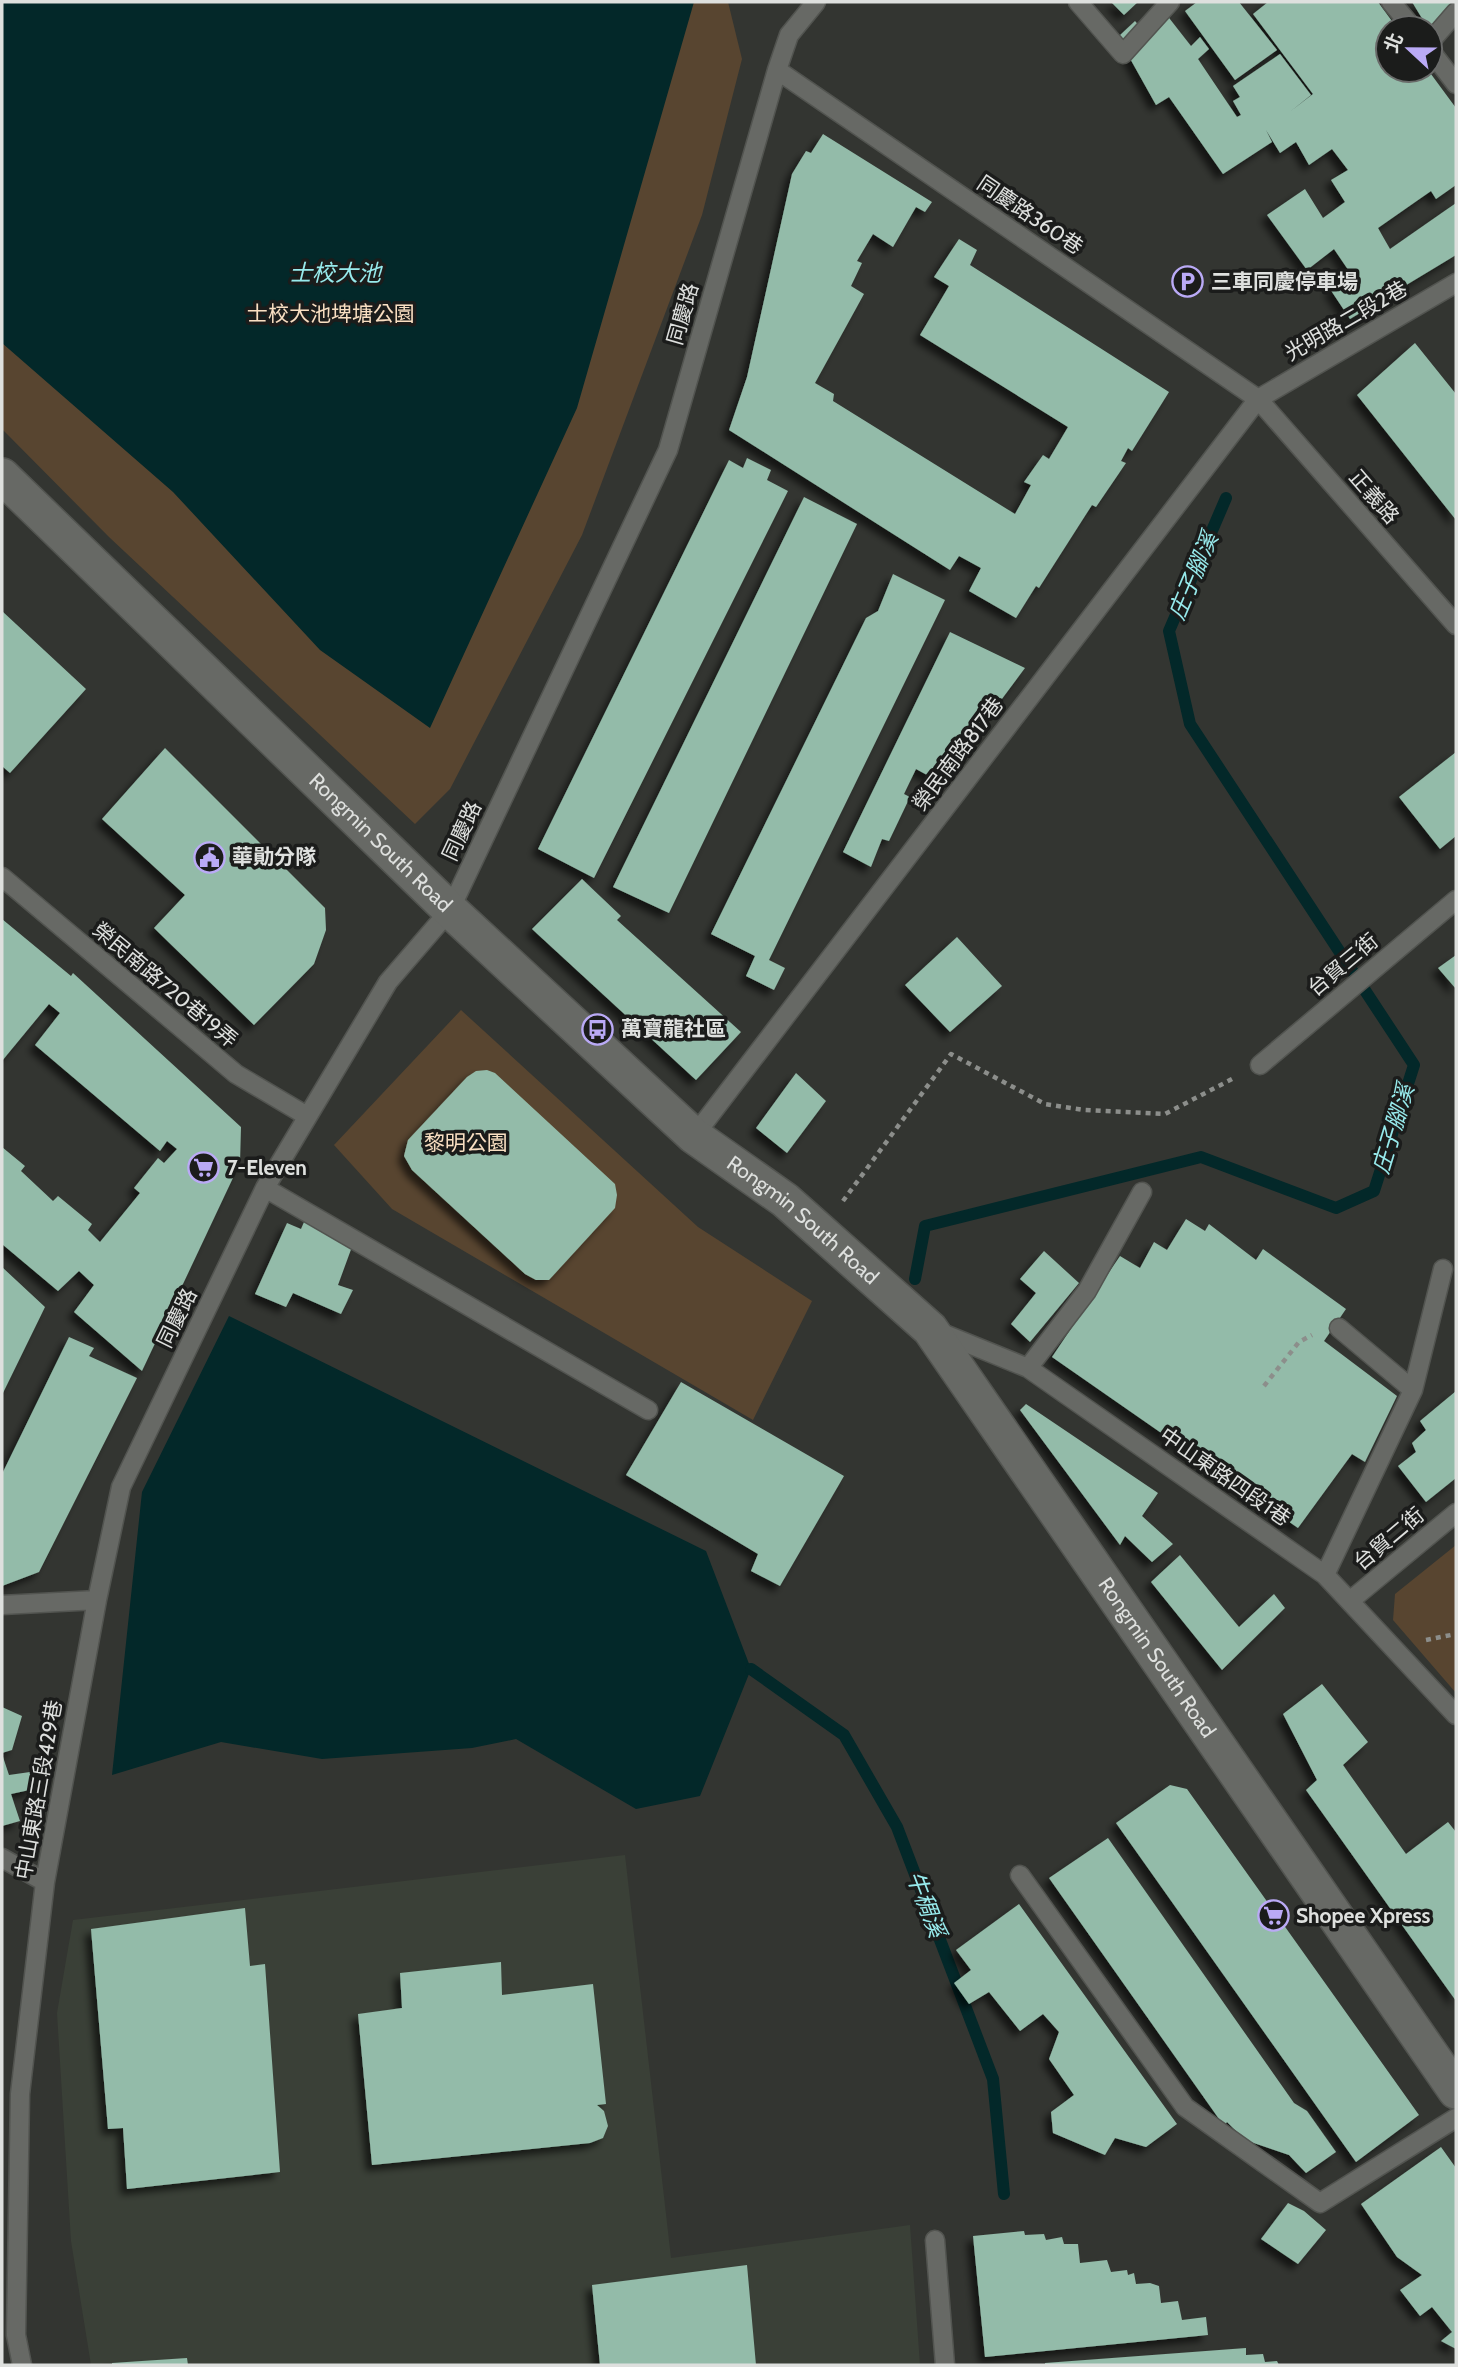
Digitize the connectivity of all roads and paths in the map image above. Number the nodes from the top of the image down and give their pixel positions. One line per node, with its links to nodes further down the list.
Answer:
1 (816, 2): 7 (lane, 同慶路)
2 (1078, 2): 3 (lane)
3 (1170, 2)
4 (1456, 12): 5 (lane)
5 (1444, 26)
6 (1444, 68): 8 (lane)
7 (777, 70): 10 (lane, 同慶路360巷); 15 (lane, 同慶路)
8 (1456, 84)
9 (1456, 283): 10 (lane, 光明路二段2巷)
10 (1258, 399): 12 (lane, 正義路); 18 (lane, 榮民南路817巷)
11 (2, 475): 15 (street, Rongmin South Road)
12 (1456, 625)
13 (2, 877): 17 (lane, 榮民南路720巷19弄)
14 (1456, 900): 16 (lane, 台貿三街)
15 (450, 910): 17 (lane, 同慶路); 18 (street, Rongmin South Road)
16 (1259, 1065): 21 (path)
17 (307, 1116): 19 (lane, 同慶路)
18 (694, 1136): 21 (street, Rongmin South Road)
19 (265, 1188): 28 (lane); 31 (lane, 同慶路)
20 (1142, 1192): 25 (lane)
21 (821, 1231): 24 (street, Rongmin South Road)
22 (1443, 1269): 27 (lane)
23 (1339, 1328): 26 (path); 27 (lane)
24 (930, 1329): 25 (lane, 中山東路四段1巷); 40 (street, Rongmin South Road)
25 (1028, 1368): 30 (lane, 中山東路四段1巷)
26 (1264, 1386)
27 (1413, 1390): 30 (lane)
28 (648, 1410)
29 (1456, 1513): 32 (lane, 台貿二街)
30 (1325, 1575): 32 (lane, 中山東路四段1巷)
31 (97, 1600): 33 (lane); 39 (lane, 中山東路三段429巷)
32 (1351, 1600): 36 (lane, 中山東路四段1巷)
33 (2, 1605)
34 (1456, 1634): 35 (path)
35 (1425, 1640)
36 (1456, 1715)
37 (2, 1858): 39 (lane)
38 (1020, 1875): 41 (lane)
39 (45, 1882): 43 (lane, 中山東路三段429巷)
40 (1456, 2091)
41 (1456, 2118)
42 (935, 2240): 45 (lane)
43 (9, 2335): 44 (lane, 中山東路三段429巷)
44 (22, 2365)
45 (945, 2365)

